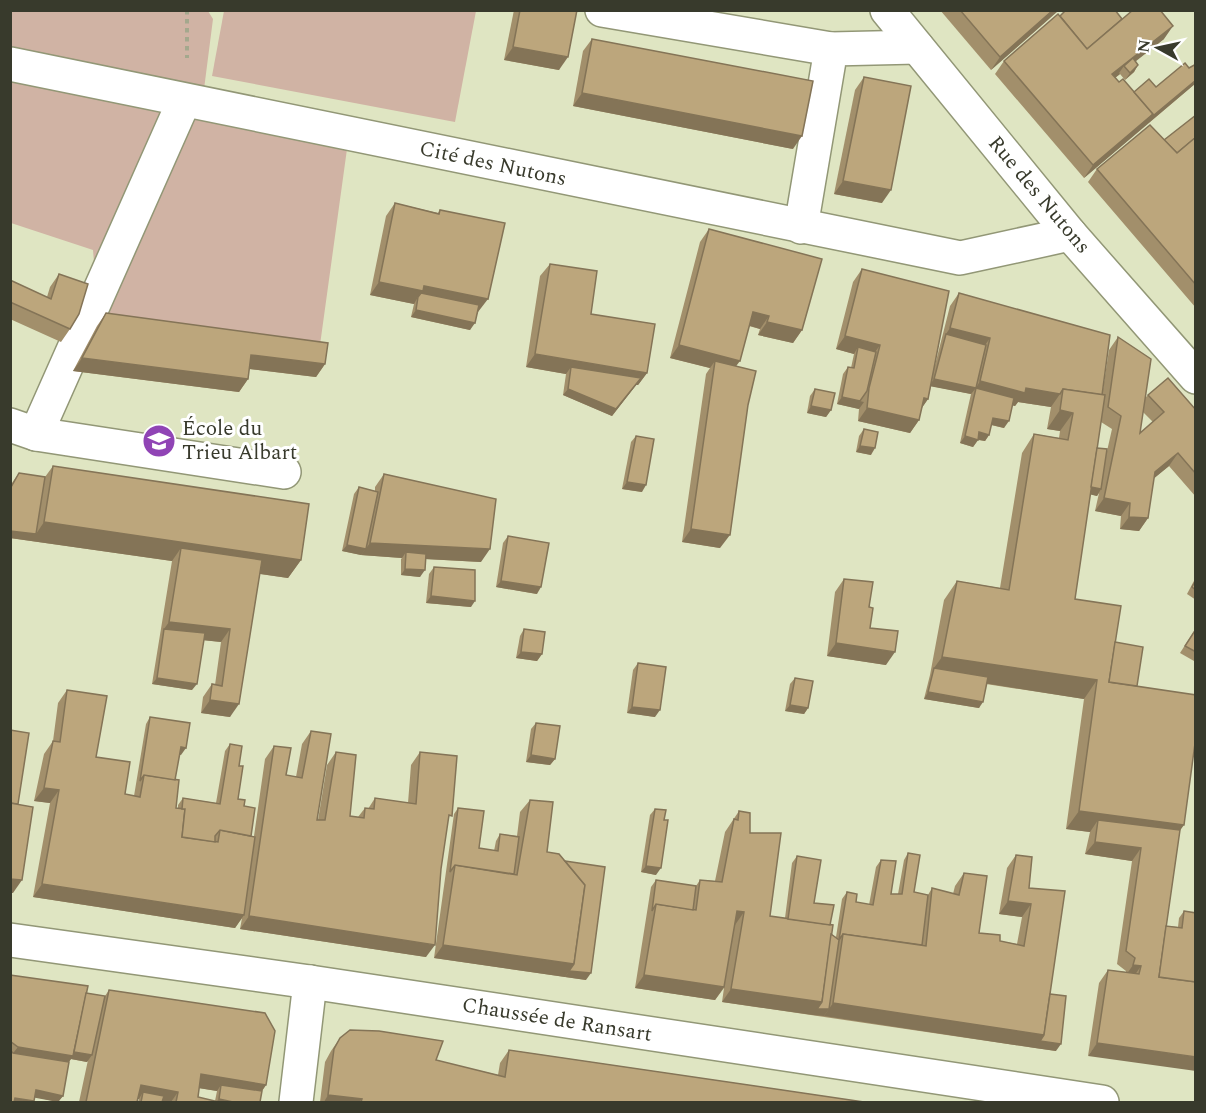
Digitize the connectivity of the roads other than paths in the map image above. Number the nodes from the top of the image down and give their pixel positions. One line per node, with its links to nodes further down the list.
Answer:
1 (602, 10): 4 (street)
2 (887, 10): 3 (street, Rue des Nutons)
3 (917, 47): 4 (street); 8 (street, Rue des Nutons)
4 (831, 49): 7 (street)
5 (10, 64): 6 (street, Cité des Nutons)
6 (184, 101): 7 (street, Cité des Nutons); 10 (street)
7 (801, 227): 8 (street, Cité des Nutons)
8 (1070, 234): 9 (street, Rue des Nutons)
9 (1196, 377)
10 (23, 429): 11 (street)
11 (284, 472)
12 (10, 940): 13 (street, Chaussée de Ransart)
13 (310, 982): 14 (street); 15 (street, Chaussée de Ransart)
14 (296, 1102)
15 (1102, 1102)

